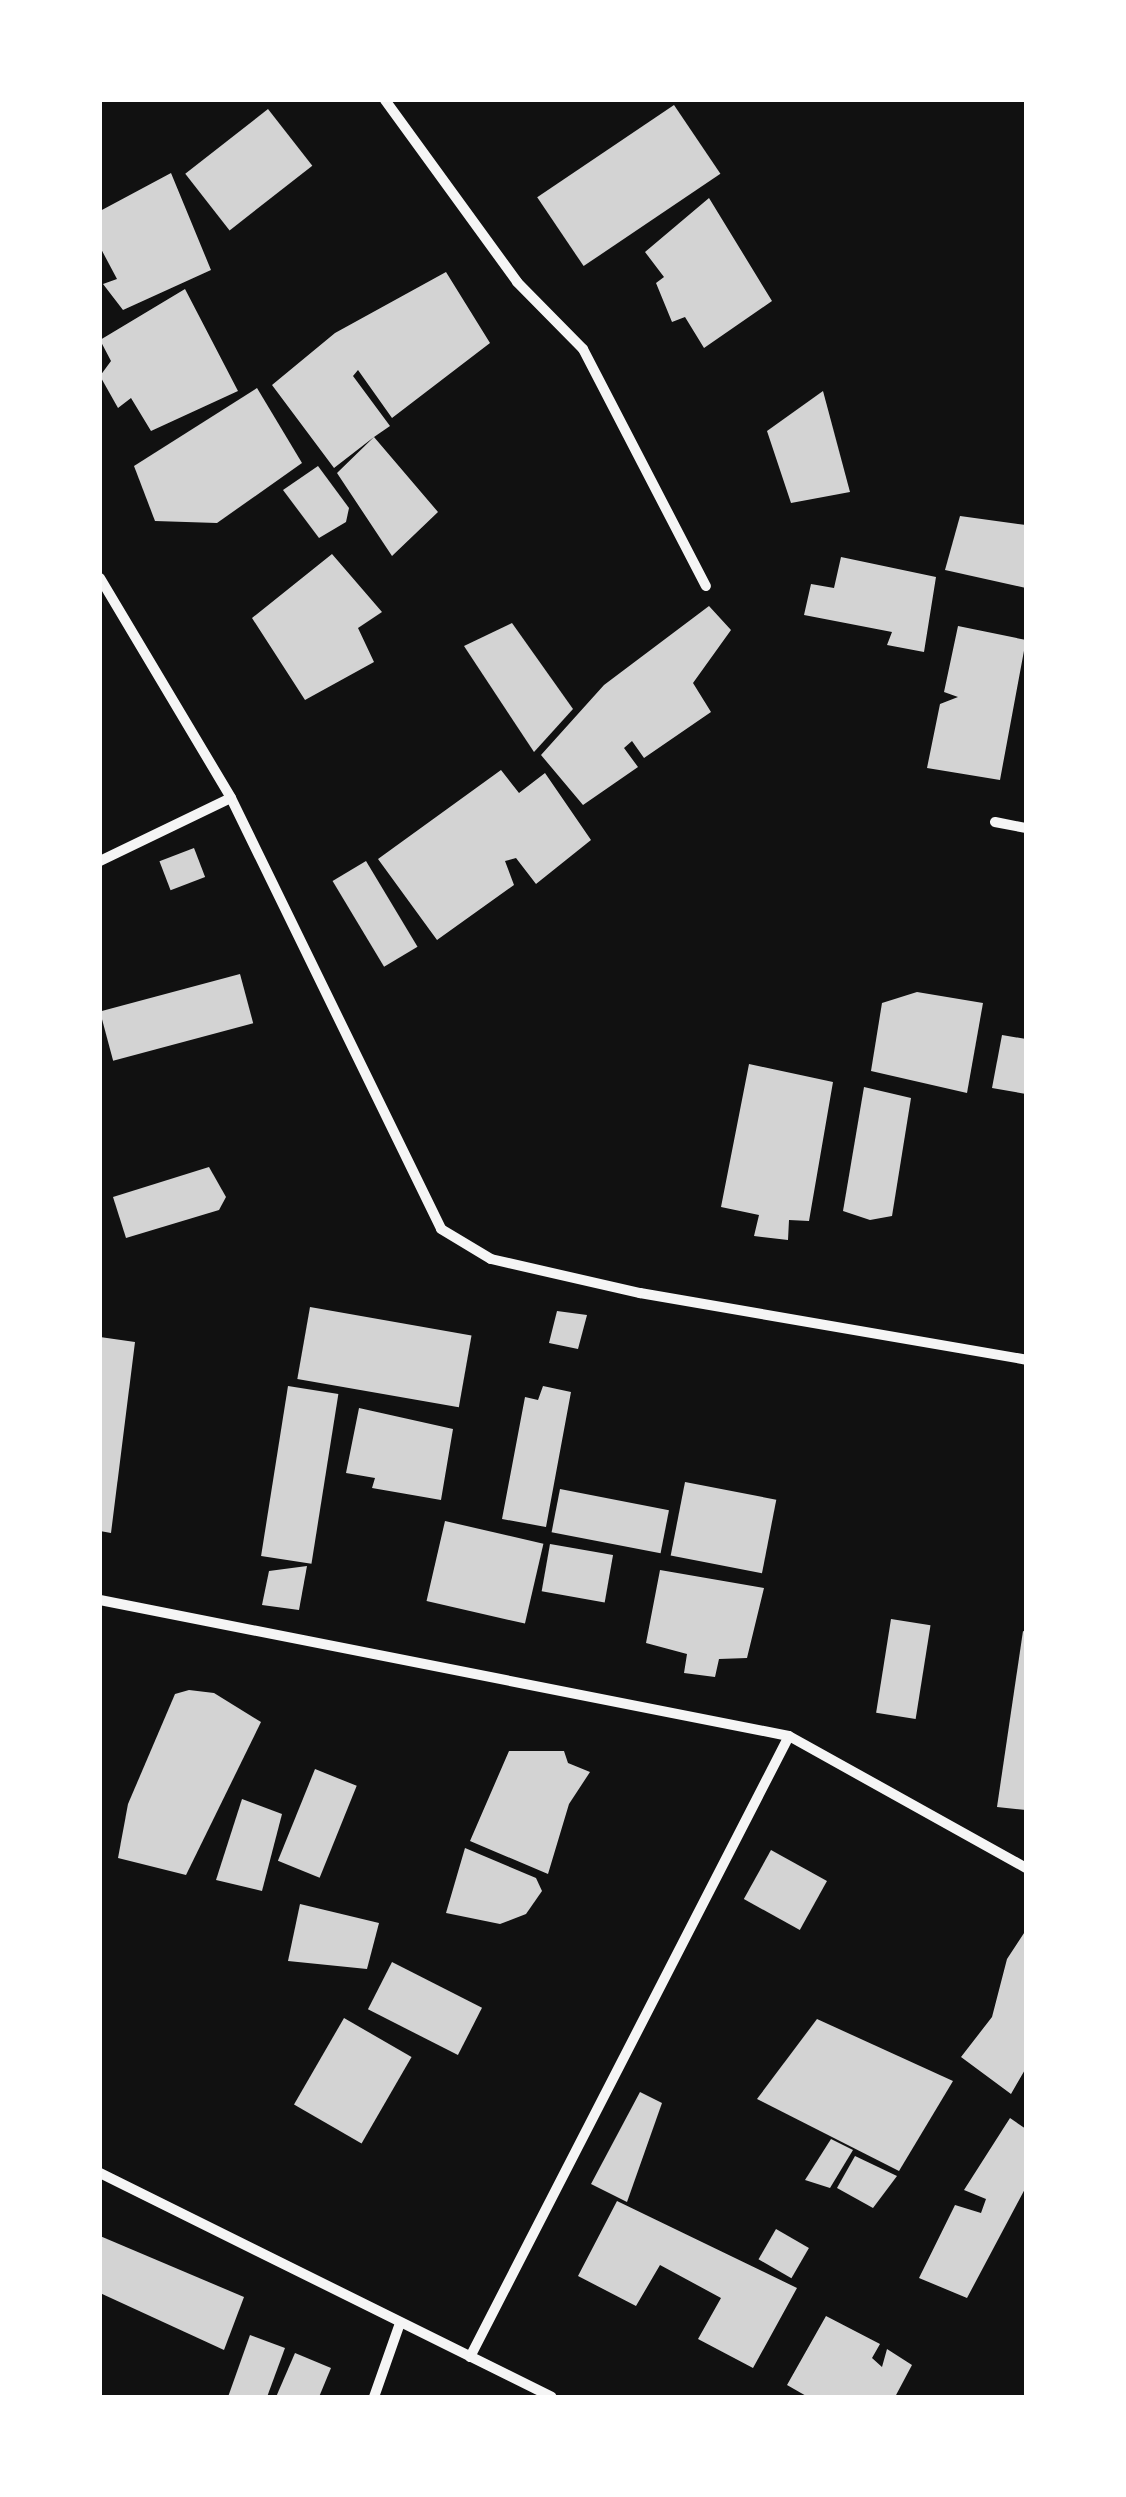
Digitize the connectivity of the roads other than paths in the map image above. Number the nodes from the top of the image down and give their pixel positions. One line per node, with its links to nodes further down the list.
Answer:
1 (385, 100): 3 (street)
2 (100, 578): 4 (street)
3 (706, 586)
4 (231, 798): 7 (street); 8 (street)
5 (995, 822): 6 (street)
6 (1026, 828)
7 (100, 861)
8 (1026, 1360)
9 (100, 1600): 10 (street)
10 (789, 1736): 11 (street); 14 (street)
11 (1026, 1868)
12 (100, 2173): 13 (street)
13 (400, 2322): 14 (street); 15 (street)
14 (470, 2357): 16 (street)
15 (374, 2397)
16 (552, 2397)

